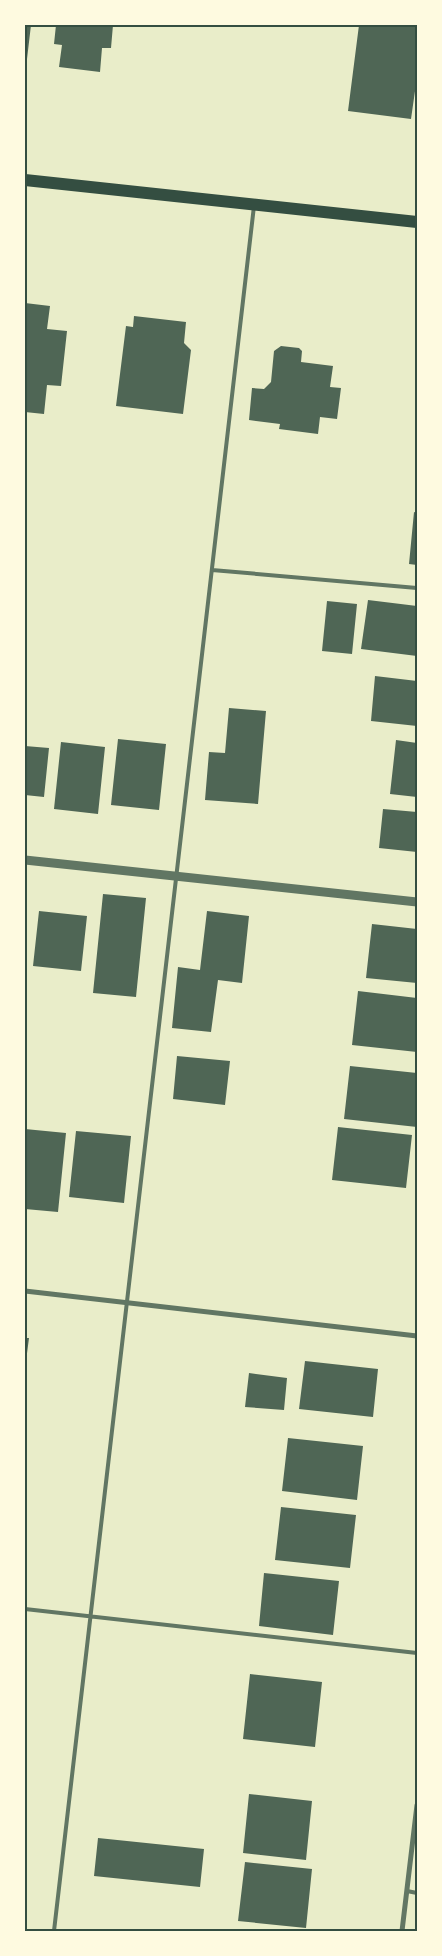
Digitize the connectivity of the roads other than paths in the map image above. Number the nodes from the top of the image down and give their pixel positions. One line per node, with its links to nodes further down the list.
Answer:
1 (25, 180): 2 (main road)
2 (254, 204): 3 (main road); 4 (lane)
3 (417, 222)
4 (212, 570): 5 (lane); 7 (lane)
5 (417, 588)
6 (25, 860): 7 (street)
7 (177, 876): 8 (street); 10 (lane)
8 (417, 902)
9 (25, 1291): 10 (street)
10 (125, 1303): 11 (street); 13 (lane)
11 (417, 1336)
12 (25, 1609): 13 (lane)
13 (90, 1616): 14 (lane); 18 (lane)
14 (417, 1653)
15 (417, 1805): 16 (street)
16 (407, 1892): 17 (lane); 19 (street)
17 (417, 1892)
18 (54, 1931)
19 (402, 1931)

